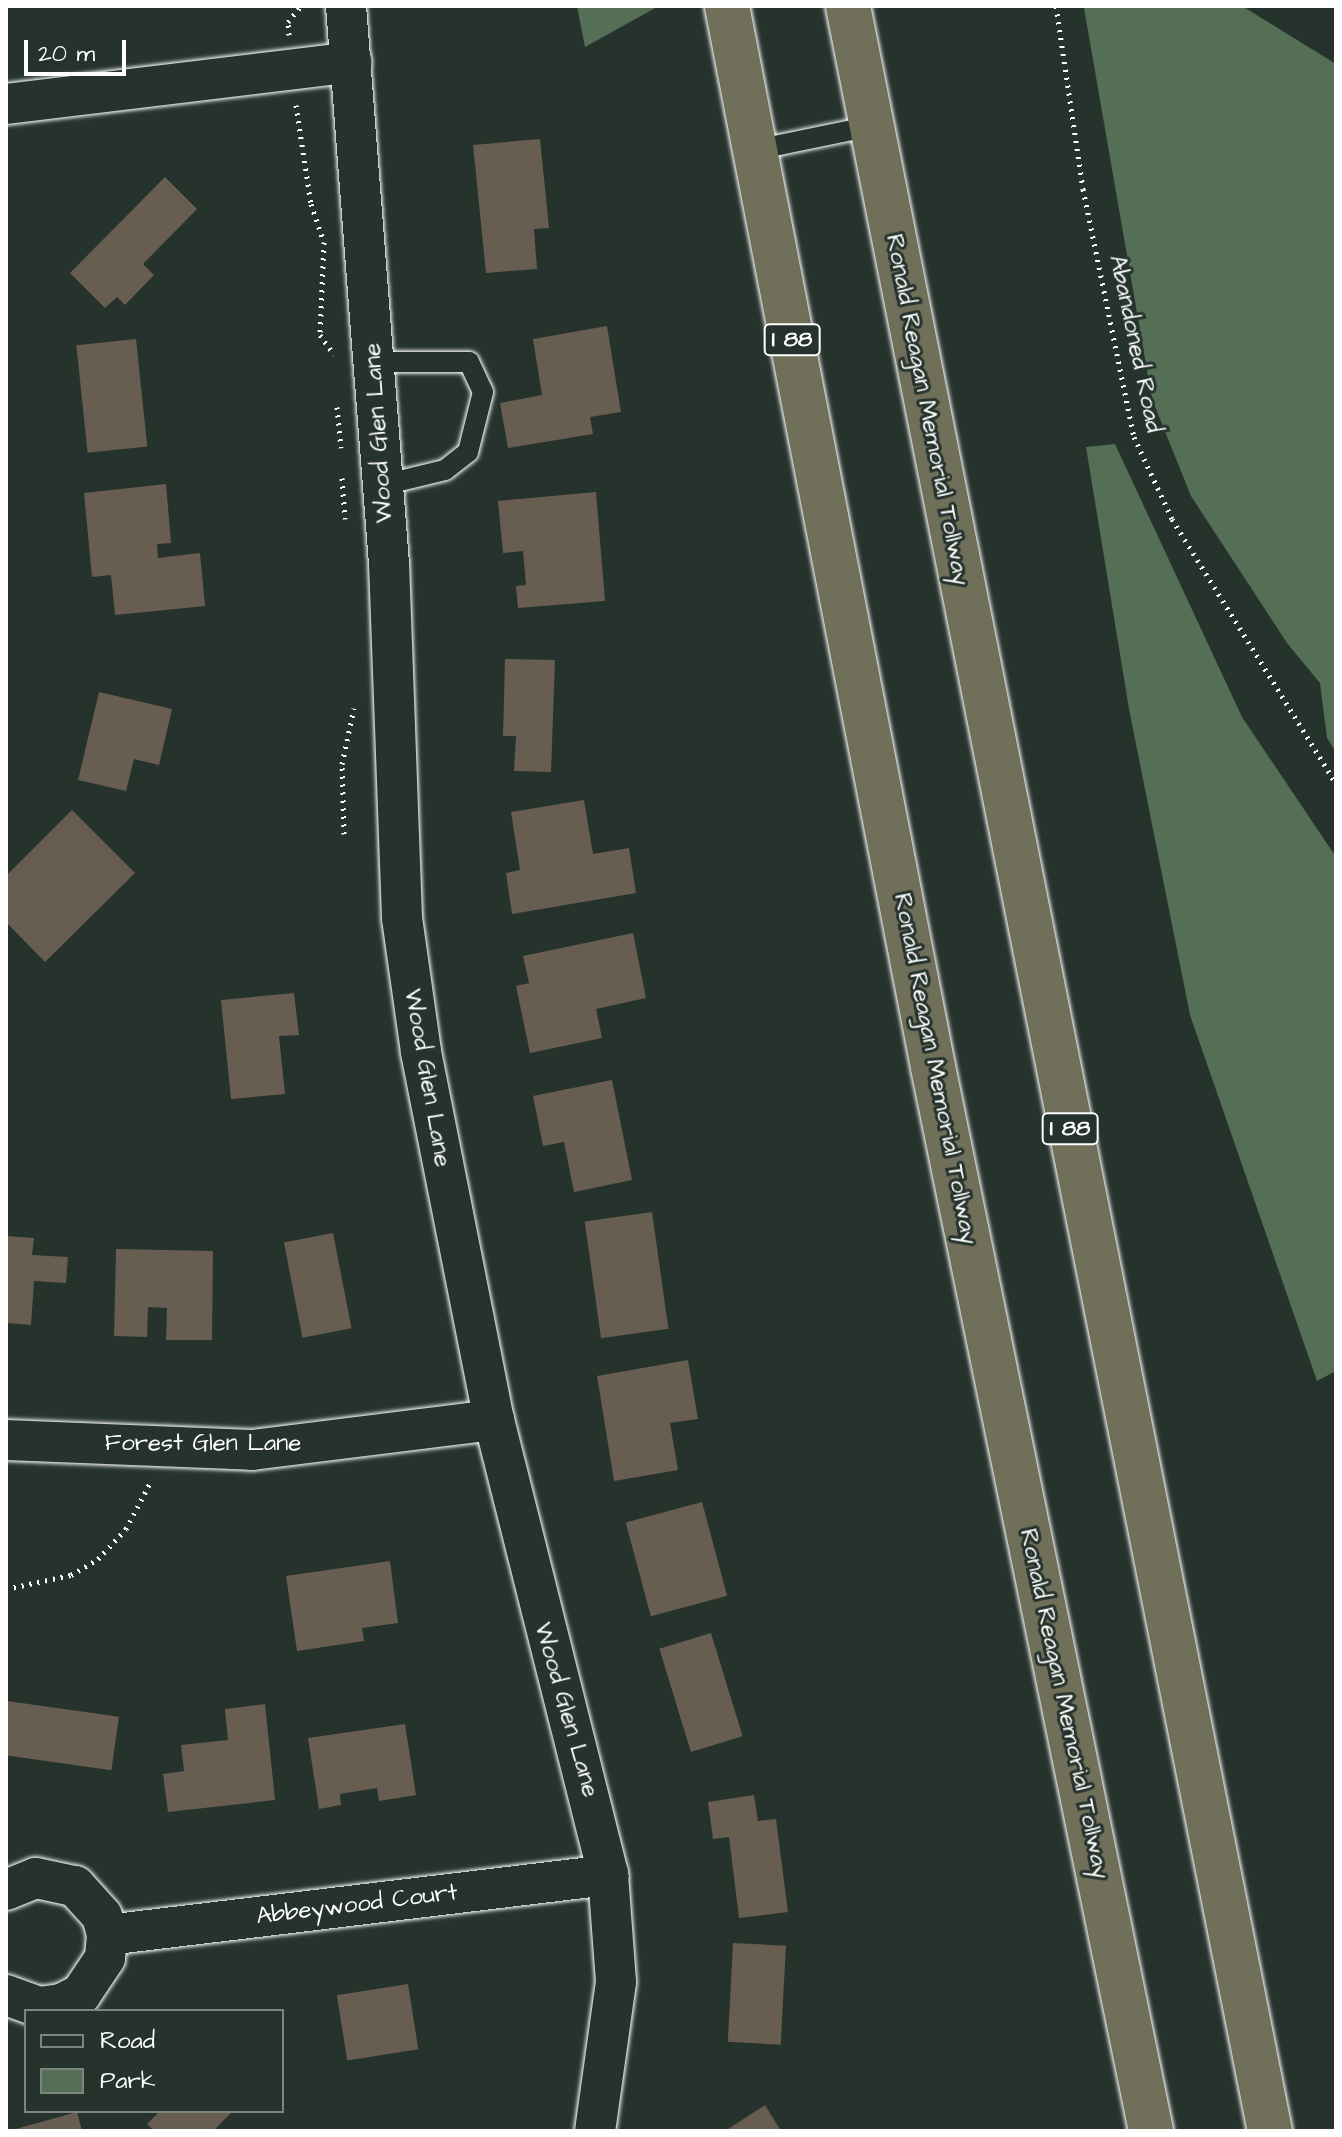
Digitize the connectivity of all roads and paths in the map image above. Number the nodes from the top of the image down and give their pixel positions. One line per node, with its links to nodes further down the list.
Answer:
1 (301, 6): 7 (path)
2 (346, 6): 6 (street, Wood Glen Lane)
3 (727, 6): 10 (highway, Ronald Reagan Memorial Tollway / I 88)
4 (848, 6): 9 (highway, Ronald Reagan Memorial Tollway / I 88)
5 (1056, 6): 18 (path, Abandoned Road)
6 (351, 62): 7 (street); 11 (street, Wood Glen Lane)
7 (292, 68): 8 (street); 11 (path)
8 (6, 104)
9 (872, 126): 10 (lane); 30 (highway, Ronald Reagan Memorial Tollway / I 88)
10 (755, 150): 29 (highway, Ronald Reagan Memorial Tollway / I 88)
11 (355, 361): 15 (street, Wood Glen Lane); 15 (lane)
12 (340, 393): 13 (path)
13 (344, 459)
14 (343, 473): 16 (path)
15 (383, 485): 20 (street, Wood Glen Lane)
16 (346, 532)
17 (355, 699): 19 (path)
18 (1336, 783)
19 (344, 834)
20 (494, 1420): 22 (street, Forest Glen Lane); 24 (street, Wood Glen Lane)
21 (6, 1440): 22 (street, Forest Glen Lane)
22 (162, 1446): 23 (path)
23 (6, 1589)
24 (608, 1875): 26 (street, Abbeywood Court); 28 (street, Wood Glen Lane)
25 (6, 1890): 26 (street)
26 (107, 1935): 27 (street)
27 (6, 1995)
28 (595, 2131)
29 (1151, 2131)
30 (1270, 2131)

